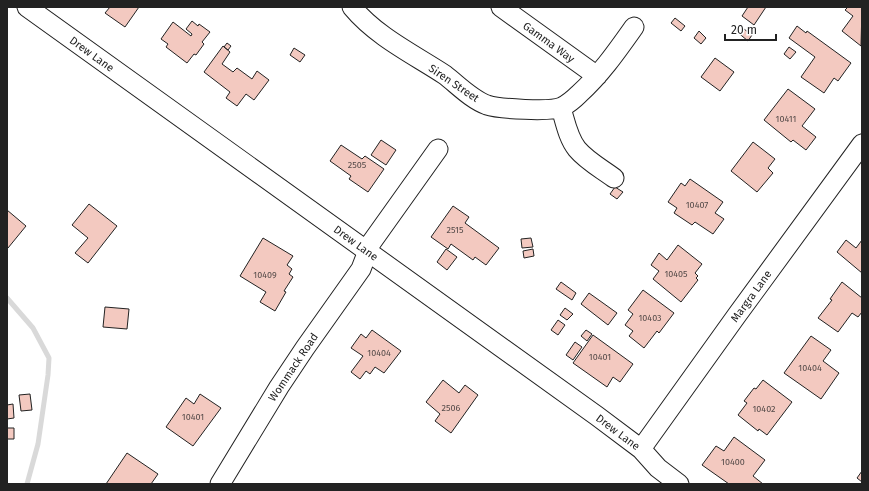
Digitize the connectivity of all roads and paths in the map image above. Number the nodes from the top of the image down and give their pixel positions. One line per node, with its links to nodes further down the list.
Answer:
1 (27, 7): 10 (street, Drew Lane)
2 (352, 7): 6 (street, Siren Street)
3 (501, 7): 5 (street, Gamma Way)
4 (634, 27): 5 (street)
5 (597, 76): 6 (street)
6 (561, 108): 9 (street)
7 (862, 144): 11 (street, Margra Lane)
8 (438, 149): 10 (street, Wommack Road)
9 (614, 178)
10 (368, 251): 11 (street, Drew Lane); 12 (street, Wommack Road)
11 (641, 449): 13 (street, Drew Lane)
12 (220, 484)
13 (679, 484)

